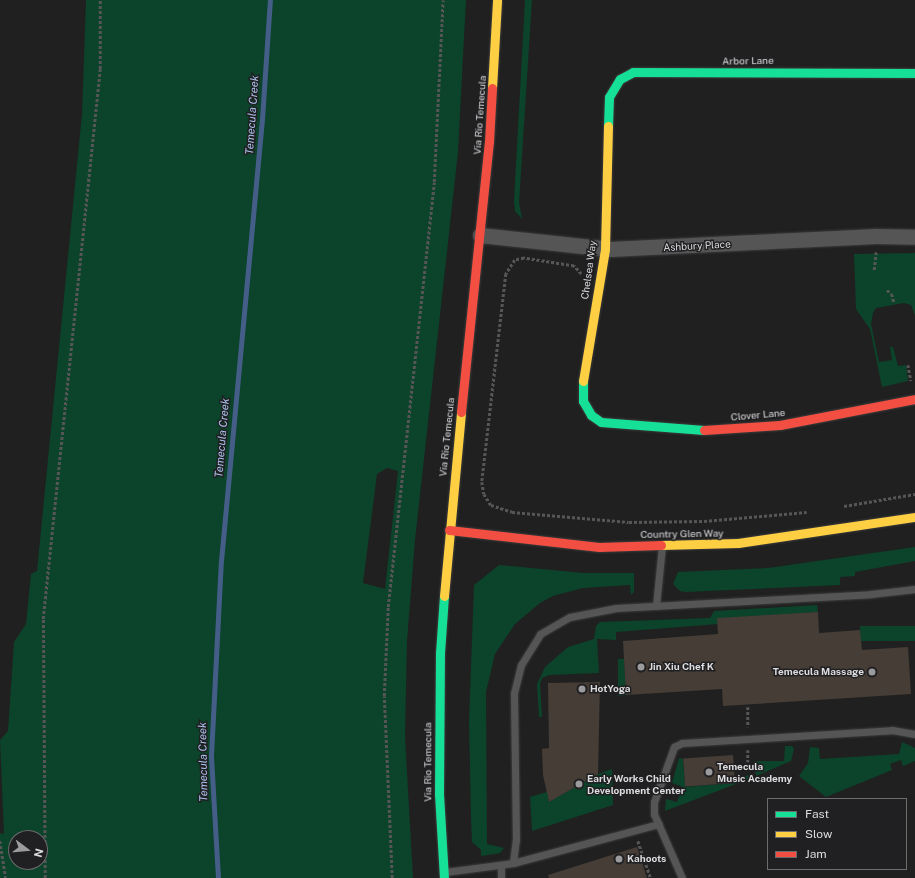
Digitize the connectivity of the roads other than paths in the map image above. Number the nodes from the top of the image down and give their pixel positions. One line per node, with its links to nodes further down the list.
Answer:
1 (497, 0): 4 (street, Via Rio Temecula)
2 (915, 73): 3 (street, Arbor Lane)
3 (608, 114): 6 (street, Chelsea Way)
4 (480, 236): 6 (street, Ashbury Place); 10 (street, Via Rio Temecula)
5 (915, 237): 6 (street, Ashbury Place)
6 (605, 249): 8 (street, Chelsea Way)
7 (915, 399): 8 (street, Clover Lane)
8 (601, 422)
9 (915, 517): 11 (street, Country Glen Way)
10 (449, 530): 11 (street, Country Glen Way); 18 (street, Via Rio Temecula)
11 (662, 545): 13 (lane)
12 (915, 589): 13 (lane)
13 (656, 606): 16 (lane)
14 (915, 734): 15 (lane)
15 (659, 824): 16 (lane); 20 (lane)
16 (513, 863): 17 (lane)
17 (500, 865): 18 (lane); 19 (lane)
18 (443, 875)
19 (501, 878)
20 (682, 878)

